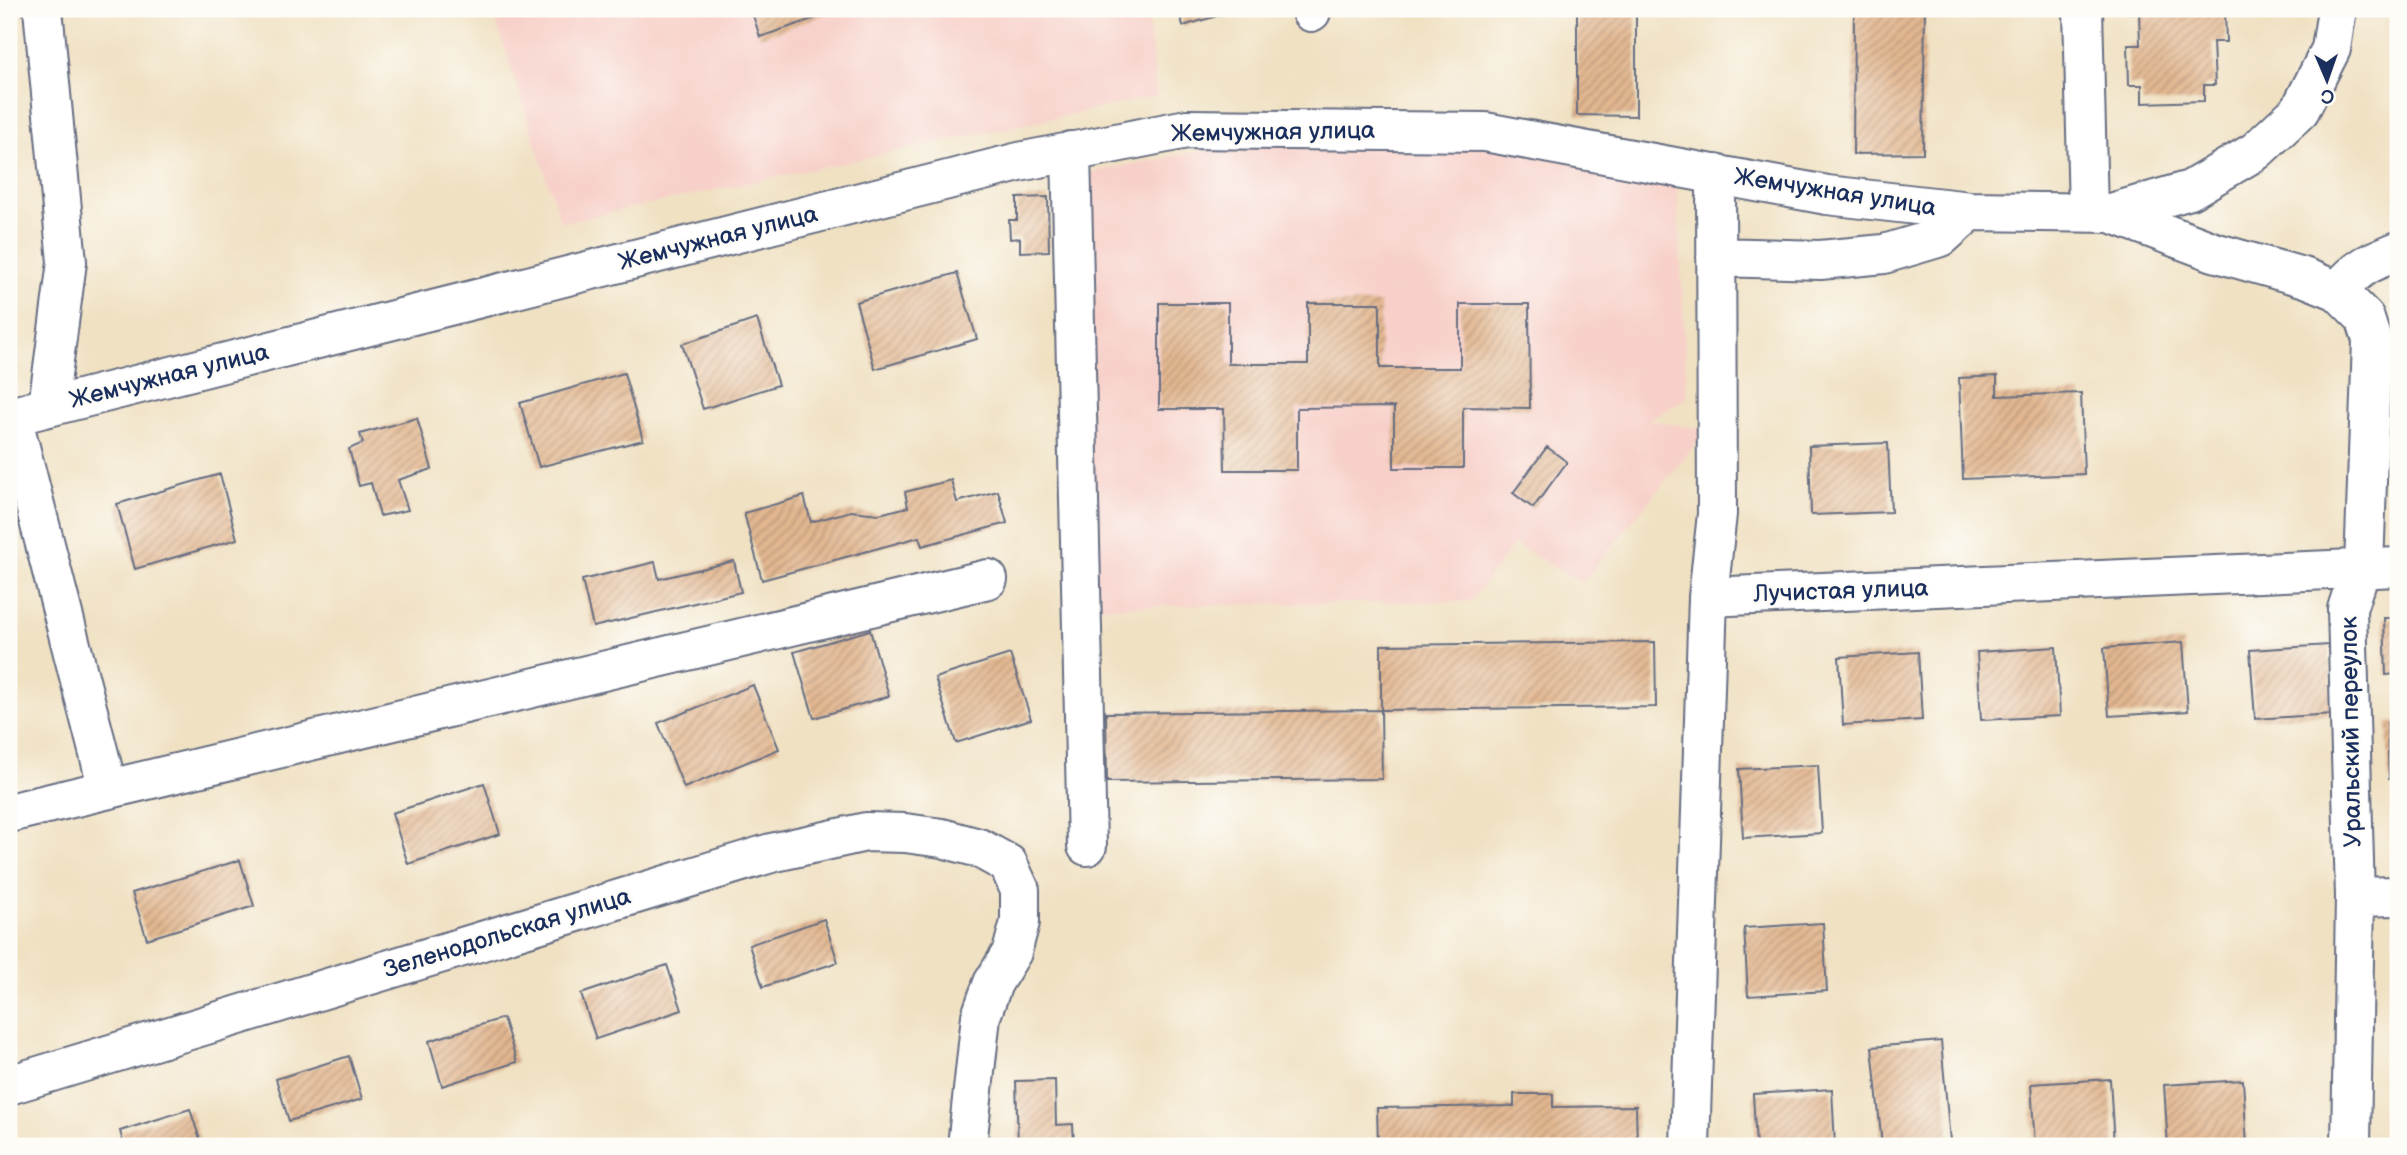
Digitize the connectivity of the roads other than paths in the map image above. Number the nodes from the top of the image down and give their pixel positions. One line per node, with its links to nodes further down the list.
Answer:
1 (43, 9): 11 (street)
2 (2083, 9): 7 (street)
3 (2337, 9): 7 (street, Жемчужная улица)
4 (1071, 151): 5 (street, Жемчужная улица); 11 (street, Жемчужная улица); 18 (street)
5 (1716, 174): 6 (street, Жемчужная улица); 9 (street)
6 (1969, 211): 7 (street, Жемчужная улица); 9 (street)
7 (2099, 212): 10 (street)
8 (2398, 251): 10 (street)
9 (1716, 257): 15 (street)
10 (2338, 291): 13 (street, Уральский переулок)
11 (48, 407): 12 (street, Жемчужная улица)
12 (10, 417): 16 (street)
13 (2381, 568): 15 (street, Лучистая улица); 20 (street, Уральский переулок)
14 (988, 579): 16 (street)
15 (1708, 597): 23 (street)
16 (108, 789): 17 (street)
17 (9, 813)
18 (1087, 846)
19 (2398, 895): 20 (street)
20 (2355, 897): 24 (street, Уральский переулок)
21 (9, 1085): 22 (street, Зеленодольская улица)
22 (967, 1146)
23 (1690, 1146)
24 (2351, 1146)

